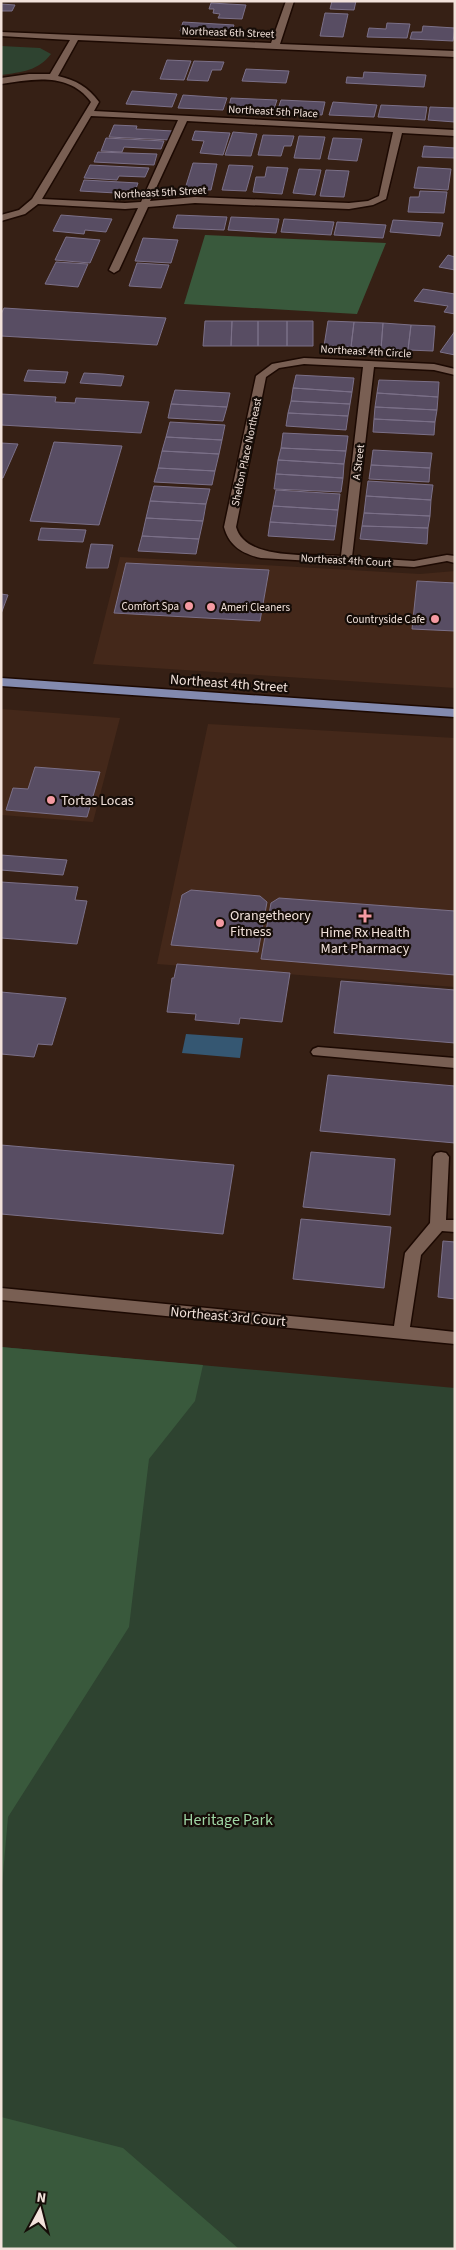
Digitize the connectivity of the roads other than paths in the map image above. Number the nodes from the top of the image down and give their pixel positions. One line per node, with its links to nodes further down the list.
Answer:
1 (290, 1): 4 (street)
2 (1, 34): 3 (street, Northeast 6th Street)
3 (76, 37): 4 (street, Northeast 6th Street); 6 (street)
4 (275, 46): 5 (street, Northeast 6th Street)
5 (455, 54)
6 (53, 78): 7 (street); 8 (street)
7 (1, 81)
8 (90, 113): 9 (street, Northeast 5th Place); 12 (street)
9 (184, 118): 10 (street, Northeast 5th Place); 13 (street)
10 (398, 129): 11 (street, Northeast 5th Place); 13 (street, Northeast 5th Street)
11 (455, 133)
12 (36, 201): 13 (street, Northeast 5th Street); 14 (street)
13 (146, 204): 15 (street)
14 (1, 218)
15 (114, 270)
16 (369, 364): 17 (street, Northeast 4th Circle); 18 (street, Northeast 4th Circle); 21 (street, A Street)
17 (276, 365): 19 (street, Shelton Place Northeast)
18 (455, 372)
19 (239, 544): 21 (street, Northeast 4th Court)
20 (452, 556): 21 (street, Northeast 4th Court)
21 (346, 560)
22 (1, 682): 23 (main road, Northeast 4th Street)
23 (455, 713)
24 (318, 1052): 25 (street)
25 (455, 1063)
26 (441, 1157): 27 (street)
27 (438, 1224): 28 (street); 30 (street)
28 (455, 1226)
29 (1, 1294): 30 (street, Northeast 3rd Court)
30 (400, 1332): 31 (street, Northeast 3rd Court)
31 (455, 1338)

